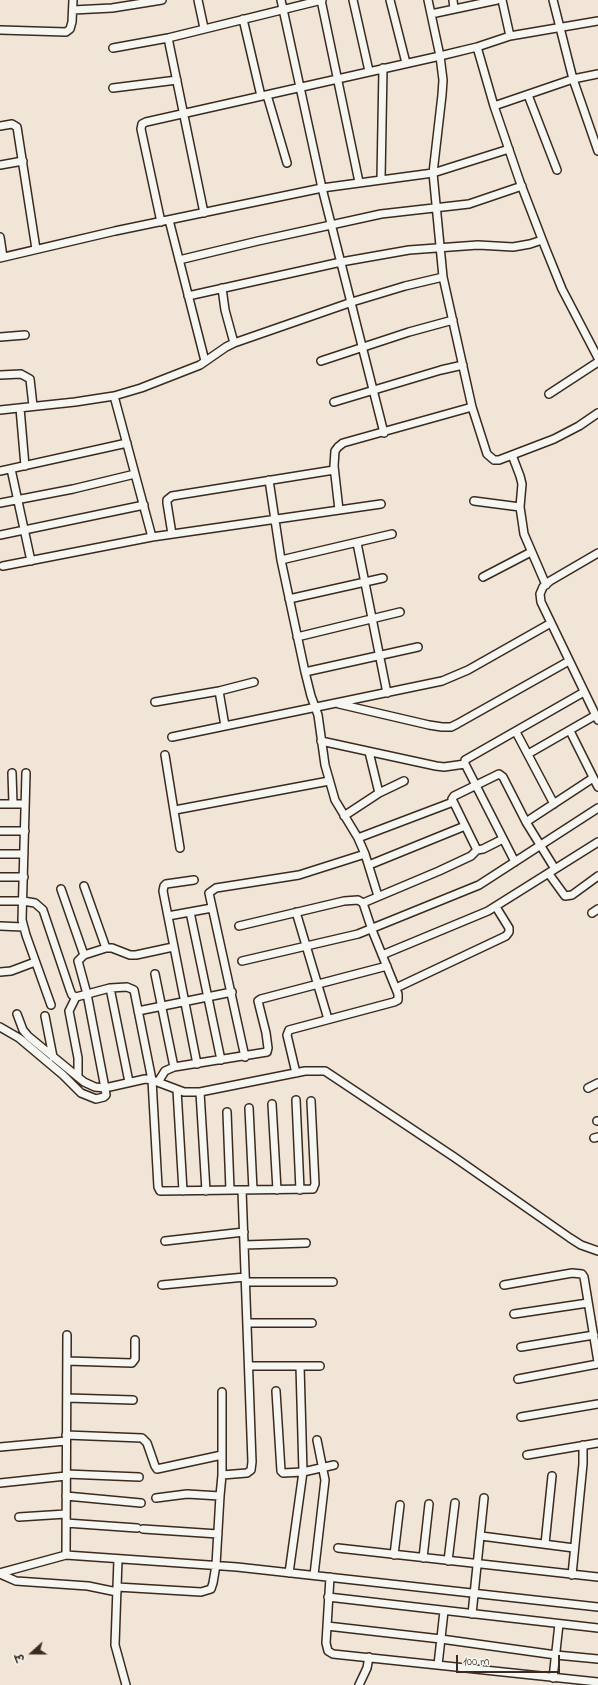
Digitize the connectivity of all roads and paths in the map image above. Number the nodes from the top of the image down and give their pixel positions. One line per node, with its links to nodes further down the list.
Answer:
1 (73, 0): 15 (street)
2 (162, 0): 15 (street)
3 (198, 0): 19 (street)
4 (281, 0): 13 (street)
5 (321, 0): 13 (street); 31 (street)
6 (353, 0): 29 (street)
7 (390, 0): 27 (street)
8 (428, 0): 16 (street)
9 (453, 0): 14 (street)
10 (497, 0): 14 (street)
11 (502, 0): 22 (street)
12 (553, 0): 20 (street)
13 (283, 9): 17 (street); 34 (street)
14 (454, 9): 16 (street)
15 (73, 10): 21 (street)
16 (431, 14): 26 (street)
17 (243, 18): 19 (street); 36 (street)
18 (598, 21): 20 (street)
19 (204, 28): 23 (street)
20 (560, 28): 22 (street); 32 (street)
21 (0, 30)
22 (510, 36): 24 (street)
23 (168, 38): 25 (street); 33 (street)
24 (477, 47): 26 (street); 38 (street)
25 (113, 48)
26 (440, 56): 27 (street); 47 (street)
27 (406, 63): 28 (street)
28 (383, 68): 29 (street); 48 (street)
29 (369, 71): 31 (street)
30 (598, 74): 32 (street)
31 (338, 78): 34 (street); 49 (street)
32 (573, 79): 37 (street); 42 (street)
33 (177, 80): 35 (street); 39 (street)
34 (299, 87): 36 (street); 51 (street)
35 (114, 88)
36 (264, 95): 39 (street); 44 (street)
37 (528, 95): 38 (street); 46 (street)
38 (494, 106): 41 (street)
39 (184, 113): 53 (street); 55 (street)
40 (0, 126): 43 (street)
41 (509, 149): 47 (street); 50 (street)
42 (598, 151)
43 (23, 161): 45 (street); 60 (street)
44 (287, 163)
45 (0, 165)
46 (557, 170)
47 (433, 173): 48 (street); 52 (street)
48 (381, 179): 49 (street)
49 (360, 182): 51 (street)
50 (522, 186): 52 (street); 58 (street)
51 (322, 188): 53 (street); 56 (street)
52 (436, 208): 56 (street); 59 (street)
53 (204, 213): 54 (street)
54 (169, 220): 55 (street); 62 (street)
55 (161, 222): 60 (street)
56 (331, 224): 62 (street); 63 (street)
57 (0, 237): 61 (street)
58 (542, 240): 59 (street); 73 (street)
59 (439, 247): 63 (street); 64 (street)
60 (36, 249): 61 (street)
61 (2, 257)
62 (179, 260): 66 (street)
63 (341, 262): 65 (street); 67 (street)
64 (443, 277): 67 (street); 68 (street)
65 (222, 288): 66 (street); 71 (street)
66 (188, 296): 74 (street)
67 (352, 302): 71 (street); 72 (street)
68 (453, 320): 72 (street); 77 (street)
69 (25, 335): 70 (street)
70 (0, 337)
71 (234, 343): 74 (street)
72 (363, 348): 75 (street); 80 (street)
73 (598, 358)
74 (205, 361): 82 (street)
75 (321, 361)
76 (598, 362): 81 (street)
77 (463, 365): 80 (street); 85 (street)
78 (0, 372): 79 (street)
79 (0, 375): 84 (street)
80 (374, 390): 83 (street); 89 (street)
81 (549, 394)
82 (114, 396): 84 (street); 90 (street)
83 (334, 402)
84 (33, 406): 86 (street)
85 (472, 407): 89 (street); 91 (street)
86 (20, 408): 87 (street); 92 (street)
87 (0, 410)
88 (598, 413): 91 (street)
89 (384, 433): 93 (street)
90 (126, 440): 92 (street); 96 (street)
91 (512, 455): 103 (street)
92 (25, 466): 94 (street)
93 (334, 468): 97 (street); 104 (street)
94 (11, 469): 95 (street); 98 (street)
95 (0, 471)
96 (135, 474): 98 (street); 102 (street)
97 (269, 480): 105 (street); 107 (street)
98 (18, 499): 100 (street); 106 (street)
99 (474, 501): 103 (street)
100 (0, 503)
101 (381, 504): 104 (street)
102 (144, 505): 106 (street); 110 (street)
103 (520, 507): 112 (street)
104 (339, 510): 105 (street)
105 (275, 519): 107 (street); 114 (street)
106 (24, 530): 109 (street); 115 (street)
107 (172, 534): 110 (street)
108 (392, 534): 111 (street)
109 (0, 535)
110 (152, 537): 115 (street)
111 (357, 543): 114 (street); 119 (street)
112 (531, 552): 118 (street); 120 (street)
113 (598, 553): 120 (street)
114 (281, 560): 121 (street)
115 (31, 561): 116 (street)
116 (3, 566)
117 (383, 578): 119 (street)
118 (483, 578)
119 (365, 582): 121 (street); 123 (street)
120 (546, 585): 124 (street)
121 (289, 599): 125 (street)
122 (400, 612): 123 (street)
123 (372, 618): 125 (street); 127 (street)
124 (551, 623): 128 (street); 133 (street)
125 (297, 637): 129 (street)
126 (418, 647): 127 (street)
127 (379, 656): 129 (street); 133 (street)
128 (569, 661): 132 (street); 135 (street)
129 (304, 672): 136 (street)
130 (254, 682): 131 (street)
131 (219, 691): 134 (street); 138 (street)
132 (584, 692): 137 (street); 140 (street)
133 (387, 693): 135 (street)
134 (154, 702)
135 (337, 704): 136 (street)
136 (316, 708): 138 (street); 142 (street)
137 (597, 718): 139 (street)
138 (225, 726): 141 (street)
139 (570, 731): 144 (street); 149 (street)
140 (516, 732): 144 (street); 146 (street)
141 (172, 737)
142 (320, 738): 143 (street); 151 (street)
143 (369, 752): 146 (street); 154 (street)
144 (528, 754): 159 (street)
145 (165, 755): 161 (street)
146 (465, 764): 152 (street)
147 (12, 773): 157 (street)
148 (26, 773): 158 (street)
149 (593, 778): 153 (street); 159 (street)
150 (404, 781): 154 (street)
151 (329, 782): 161 (street); 162 (street)
152 (476, 785): 155 (street); 163 (street); 168 (street)
153 (598, 787)
154 (379, 793): 162 (street)
155 (453, 802): 164 (street); 167 (street)
156 (0, 804): 157 (street)
157 (13, 804): 158 (street)
158 (25, 804): 166 (street)
159 (554, 804): 163 (street)
160 (598, 808): 170 (street)
161 (175, 810): 171 (street)
162 (344, 816): 167 (street)
163 (526, 822): 170 (street)
164 (465, 826): 172 (street); 177 (street)
165 (0, 831): 166 (street)
166 (25, 831): 174 (street)
167 (358, 838): 175 (street)
168 (503, 839): 172 (street); 176 (street)
169 (598, 842): 178 (street)
170 (541, 846): 176 (street); 178 (street)
171 (180, 848)
172 (477, 850): 185 (street)
173 (0, 854): 174 (street)
174 (24, 854): 181 (street)
175 (365, 854): 177 (street); 190 (street)
176 (515, 862): 197 (street)
177 (370, 865): 185 (street)
178 (552, 872): 179 (street); 189 (street)
179 (598, 876)
180 (0, 877): 181 (street)
181 (24, 877): 187 (street)
182 (194, 880): 193 (street)
183 (84, 886): 200 (street)
184 (61, 889): 201 (street)
185 (378, 896): 188 (street)
186 (0, 901): 187 (street)
187 (23, 901): 195 (street); 213 (street)
188 (364, 903): 192 (street); 197 (street)
189 (496, 907): 202 (street); 210 (street)
190 (212, 908): 191 (street); 211 (street)
191 (190, 912): 193 (street); 214 (street)
192 (296, 912): 196 (street); 198 (street)
193 (168, 916): 199 (street)
194 (0, 926): 195 (street)
195 (23, 926): 203 (street)
196 (239, 926)
197 (372, 930): 198 (street); 202 (street)
198 (306, 946): 204 (street); 208 (street)
199 (174, 947): 200 (street); 215 (street)
200 (106, 948): 201 (street)
201 (84, 955): 212 (street)
202 (382, 955): 205 (street)
203 (35, 962): 206 (street); 216 (street)
204 (242, 962)
205 (387, 966): 208 (street); 210 (street)
206 (0, 972)
207 (155, 974): 217 (street)
208 (318, 984): 221 (street); 223 (street)
209 (110, 988): 212 (street); 218 (street); 231 (street)
210 (396, 988): 221 (street)
211 (232, 992): 214 (street); 223 (street)
212 (87, 994): 213 (street); 233 (street)
213 (76, 997): 229 (street)
214 (208, 997): 215 (street); 225 (street)
215 (185, 1001): 217 (street); 226 (street)
216 (51, 1005)
217 (162, 1006): 218 (street); 227 (street)
218 (138, 1011): 230 (street)
219 (17, 1014): 224 (street)
220 (45, 1016): 224 (street)
221 (328, 1019): 228 (street)
222 (0, 1027): 233 (street)
223 (245, 1057): 225 (street)
224 (53, 1058): 229 (street)
225 (221, 1060): 226 (street)
226 (197, 1064): 227 (street)
227 (174, 1068): 230 (street)
228 (296, 1073): 236 (street); 253 (street)
229 (78, 1077): 233 (street)
230 (155, 1081): 231 (street); 235 (street); 247 (street)
231 (129, 1082): 233 (street)
232 (598, 1083): 234 (street)
233 (105, 1088)
234 (588, 1088)
235 (177, 1090): 236 (street); 247 (street)
236 (200, 1092): 248 (street)
237 (296, 1100): 246 (street)
238 (311, 1100): 246 (street)
239 (272, 1104): 245 (street)
240 (249, 1108): 244 (street)
241 (226, 1112): 242 (street)
242 (230, 1190): 243 (street); 248 (street)
243 (242, 1190): 244 (street); 249 (street)
244 (253, 1190): 245 (street)
245 (277, 1190): 246 (street)
246 (300, 1190)
247 (183, 1191): 248 (street)
248 (206, 1191)
249 (244, 1232): 250 (street); 252 (street)
250 (165, 1241)
251 (306, 1243): 252 (street)
252 (244, 1245): 254 (street)
253 (598, 1251)
254 (246, 1280): 255 (street); 256 (street); 260 (street)
255 (333, 1282)
256 (162, 1285)
257 (504, 1285): 258 (street)
258 (588, 1303): 259 (street); 263 (street)
259 (514, 1314)
260 (248, 1323): 261 (street); 268 (street)
261 (312, 1323)
262 (67, 1335): 266 (street)
263 (594, 1335): 265 (street); 267 (street)
264 (135, 1340): 266 (street)
265 (520, 1347)
266 (67, 1361): 274 (street)
267 (598, 1363): 271 (street)
268 (249, 1366): 269 (street); 289 (street)
269 (300, 1366): 270 (street); 287 (street)
270 (320, 1366)
271 (518, 1379)
272 (276, 1391): 287 (street)
273 (222, 1392): 283 (street)
274 (67, 1398): 275 (street); 278 (street)
275 (133, 1400)
276 (598, 1404): 277 (street)
277 (522, 1417)
278 (66, 1438): 282 (street); 283 (street); 288 (street)
279 (317, 1440): 286 (street)
280 (598, 1443): 281 (street)
281 (583, 1445): 284 (street); 308 (street)
282 (0, 1447)
283 (222, 1455): 289 (street)
284 (528, 1455)
285 (334, 1465): 286 (street)
286 (323, 1468): 287 (street); 319 (street)
287 (303, 1472): 316 (street)
288 (66, 1475): 291 (street); 292 (street); 293 (street)
289 (222, 1475): 294 (street)
290 (552, 1476): 306 (street)
291 (139, 1477)
292 (0, 1483)
293 (66, 1496): 297 (street); 301 (street)
294 (220, 1496): 295 (street); 304 (street)
295 (156, 1498)
296 (484, 1498): 305 (street)
297 (141, 1503)
298 (455, 1503): 313 (street)
299 (429, 1504): 311 (street)
300 (400, 1505): 310 (street)
301 (66, 1514): 302 (street); 303 (street)
302 (18, 1517)
303 (66, 1523): 304 (street); 309 (street)
304 (218, 1534): 314 (street)
305 (481, 1536): 306 (street); 315 (street)
306 (545, 1544): 308 (street)
307 (338, 1548): 310 (street)
308 (574, 1548): 318 (street)
309 (66, 1555): 312 (street); 317 (street)
310 (394, 1555): 311 (street)
311 (422, 1558): 313 (street)
312 (118, 1559): 314 (street); 322 (street)
313 (448, 1561): 315 (street)
314 (216, 1565): 316 (street); 322 (street)
315 (478, 1565): 318 (street); 323 (street)
316 (289, 1573): 319 (street)
317 (0, 1574): 322 (street)
318 (572, 1574): 321 (street)
319 (314, 1575): 320 (street)
320 (330, 1577): 323 (street); 324 (street)
321 (598, 1577)
322 (117, 1590): 338 (street)
323 (474, 1593): 325 (street); 327 (street)
324 (328, 1597): 326 (street); 329 (street)
325 (598, 1607)
326 (444, 1610): 327 (street); 331 (street)
327 (472, 1614): 328 (street)
328 (559, 1624): 330 (street); 332 (street)
329 (327, 1626): 331 (street); 333 (street)
330 (598, 1626)
331 (441, 1639): 332 (street); 335 (street)
332 (556, 1655): 334 (street); 336 (street)
333 (369, 1657): 335 (street); 339 (street)
334 (598, 1659)
335 (438, 1665): 336 (street)
336 (553, 1678): 337 (street)
337 (598, 1682)
338 (126, 1685)
339 (359, 1685)

